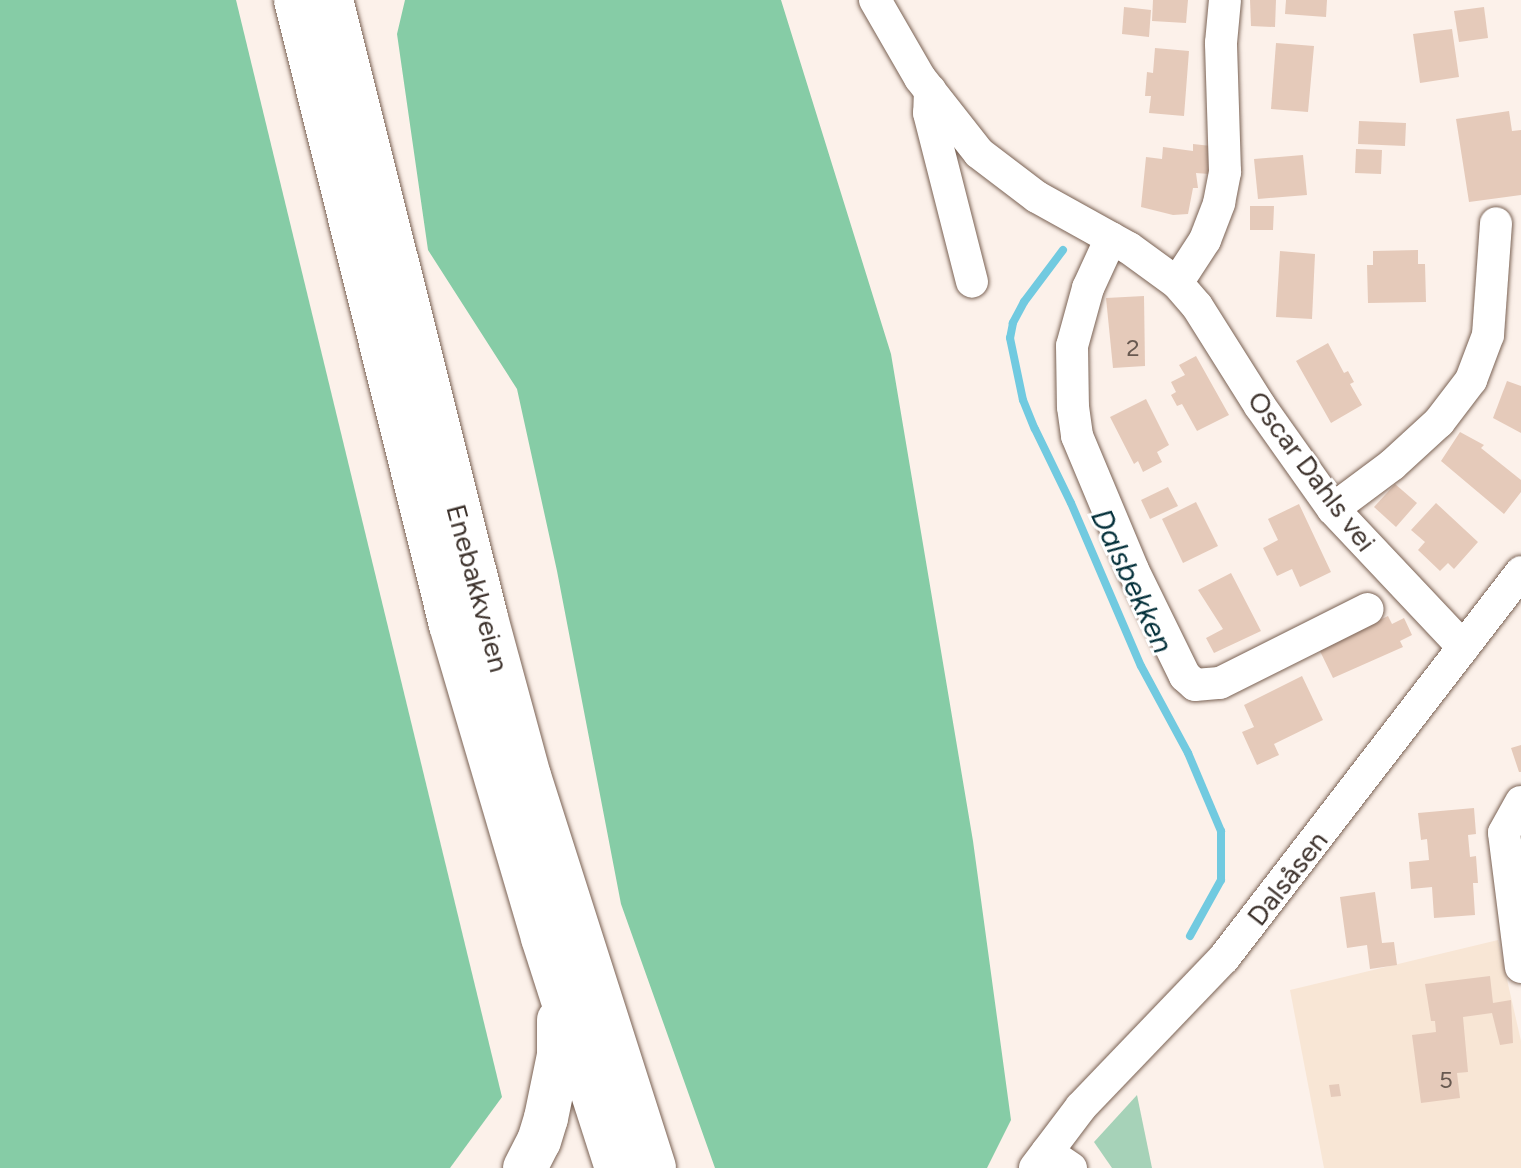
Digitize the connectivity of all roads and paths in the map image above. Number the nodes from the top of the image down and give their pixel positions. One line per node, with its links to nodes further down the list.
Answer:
1 (296, 0): 16 (highway, Enebakkveien)
2 (331, 0): 20 (highway, Enebakkveien)
3 (875, 0): 5 (street, Oscar Dahls vei)
4 (1225, 0): 9 (street)
5 (930, 90): 7 (street, Oscar Dahls vei); 8 (street)
6 (1496, 223): 10 (street)
7 (1111, 238): 9 (street, Oscar Dahls vei); 12 (street)
8 (972, 282)
9 (1177, 283): 10 (street, Oscar Dahls vei)
10 (1333, 509): 13 (street, Oscar Dahls vei)
11 (1521, 572): 13 (street, Dalsåsen)
12 (1368, 609)
13 (1463, 647): 17 (street, Dalsåsen)
14 (1521, 802): 15 (street)
15 (1521, 967)
16 (560, 993): 18 (highway); 19 (highway, Enebakkveien)
17 (1051, 1163)
18 (525, 1168)
19 (617, 1168)
20 (654, 1168)

